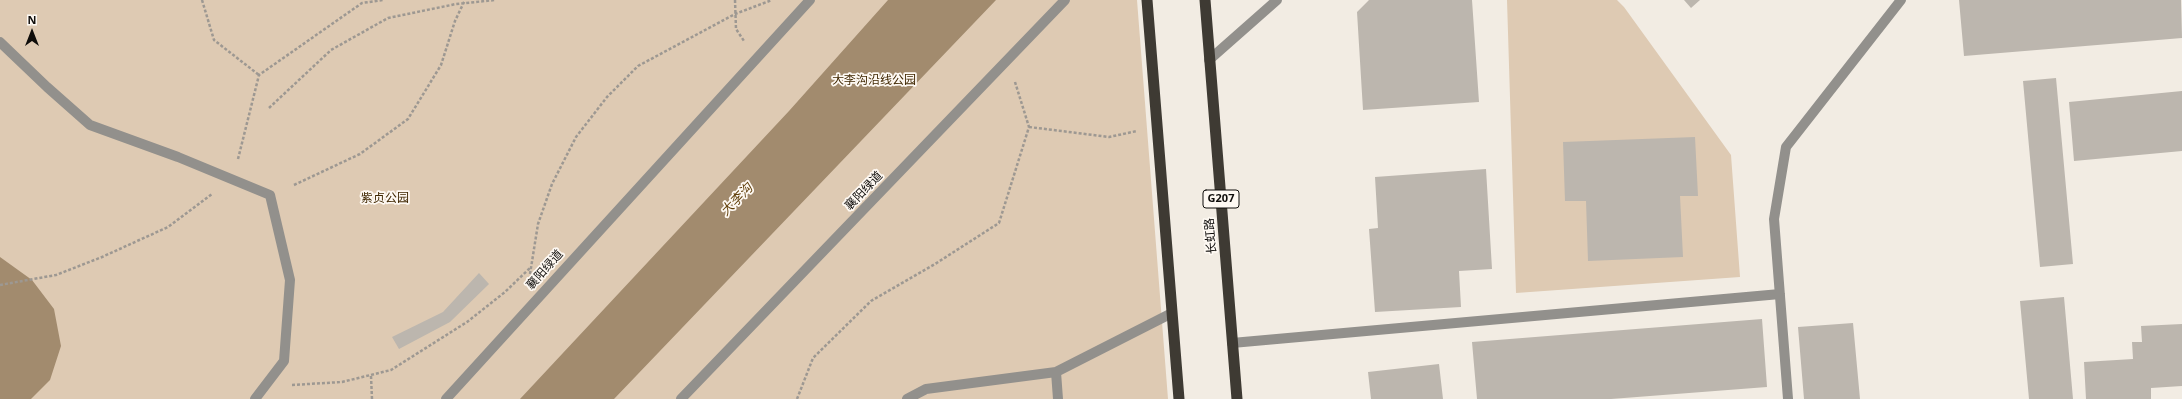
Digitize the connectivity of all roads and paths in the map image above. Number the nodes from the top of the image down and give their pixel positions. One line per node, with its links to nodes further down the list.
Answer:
1 (202, 0): 18 (path)
2 (465, 0): 12 (path)
3 (495, 0): 12 (path)
4 (735, 0): 13 (path)
5 (772, 0): 13 (path)
6 (810, 0): 15 (street, 襄阳绿道)
7 (1065, 0): 16 (street, 襄阳绿道)
8 (1147, 0): 21 (highway)
9 (1205, 0): 17 (highway, 长虹路 / G207)
10 (1277, 0): 17 (street)
11 (1901, 0): 26 (street)
12 (463, 3): 19 (path); 22 (path)
13 (735, 14): 15 (path); 23 (path)
14 (0, 42): 32 (street)
15 (757, 58): 27 (street, 襄阳绿道)
16 (1008, 59): 20 (path); 36 (street, 襄阳绿道)
17 (1210, 60): 29 (highway, 长虹路 / G207)
18 (259, 75)
19 (269, 108)
20 (1029, 127): 21 (path); 37 (path)
21 (1157, 127): 28 (highway)
22 (294, 184)
23 (531, 266): 27 (path); 31 (path)
24 (17, 282): 25 (path)
25 (0, 285)
26 (1780, 294): 29 (street); 42 (street)
27 (527, 310): 35 (street, 襄阳绿道)
28 (1172, 312): 30 (street); 40 (highway)
29 (1232, 343): 41 (highway, 长虹路 / G207)
30 (1056, 372): 38 (street); 39 (street)
31 (371, 375): 32 (path); 34 (path)
32 (264, 387): 33 (street)
33 (255, 399)
34 (372, 399)
35 (446, 399)
36 (681, 399)
37 (797, 399)
38 (907, 399)
39 (1058, 399)
40 (1179, 399)
41 (1237, 399)
42 (1788, 399)

